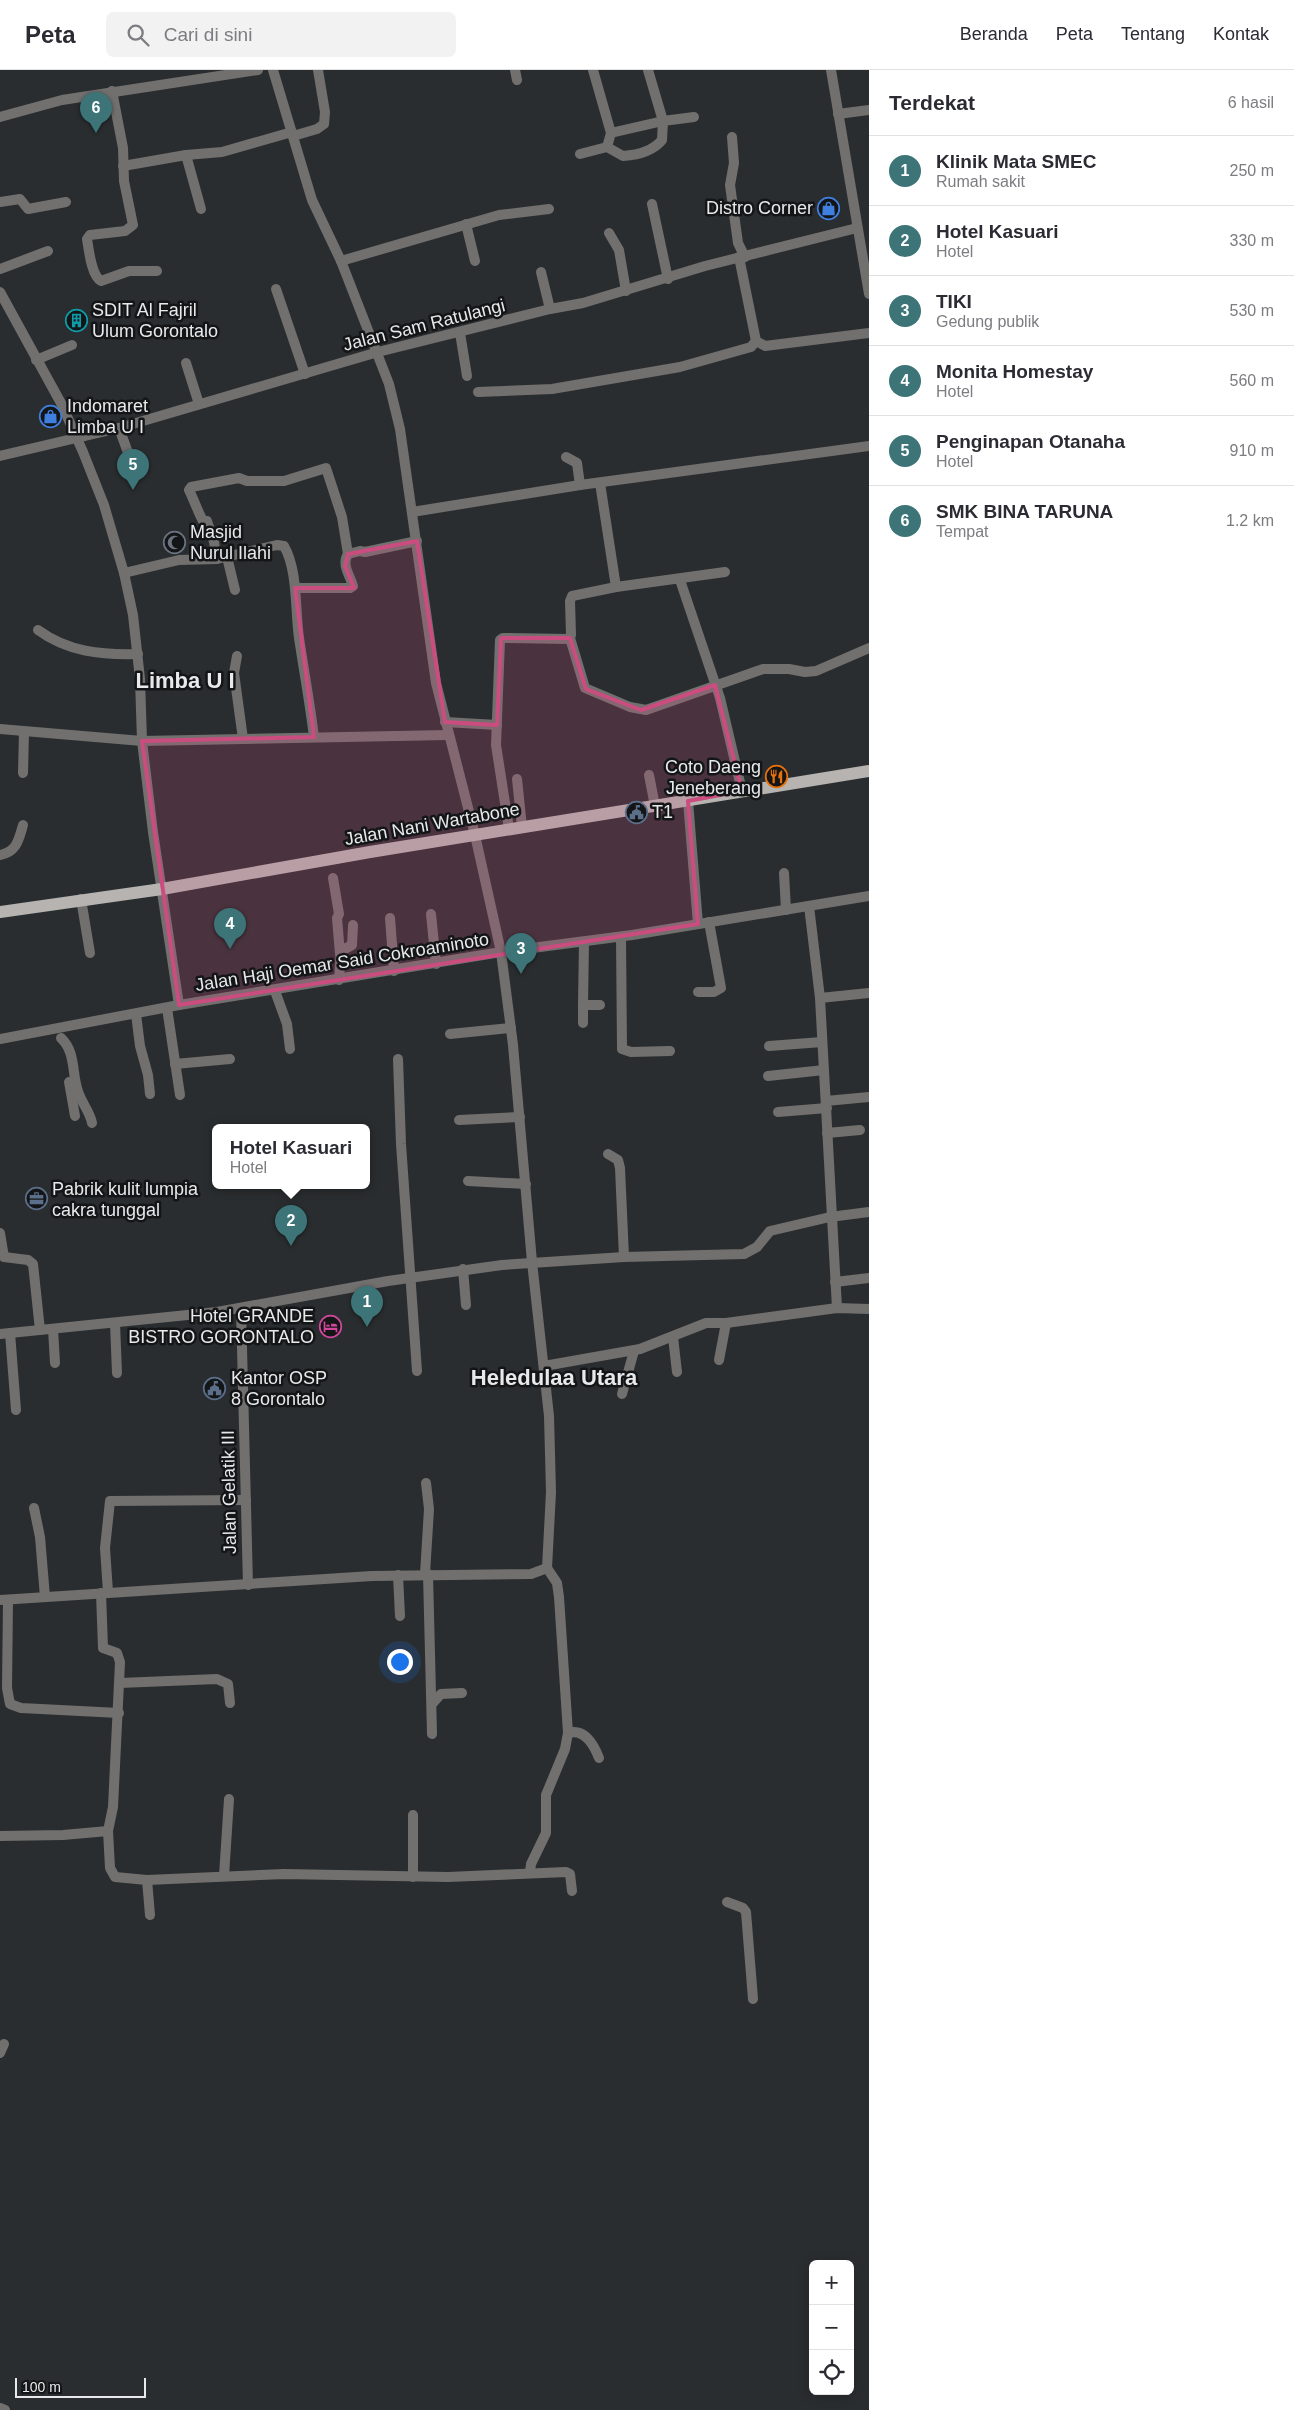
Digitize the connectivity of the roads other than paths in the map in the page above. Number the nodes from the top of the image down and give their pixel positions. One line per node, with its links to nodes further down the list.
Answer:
1 (258, 70): 7 (street)
2 (273, 70): 14 (street)
3 (318, 70): 14 (street)
4 (593, 70): 13 (street)
5 (648, 70): 12 (street)
6 (831, 70): 9 (street)
7 (112, 92): 10 (street); 19 (street)
8 (869, 110): 9 (street)
9 (838, 114): 26 (street)
10 (0, 117)
11 (694, 117): 12 (street)
12 (663, 121): 13 (street); 16 (street)
13 (611, 133): 16 (street)
14 (292, 134): 18 (street); 31 (street)
15 (732, 138): 30 (street)
16 (607, 147): 17 (street)
17 (580, 154)
18 (186, 155): 19 (street); 23 (street)
19 (123, 166): 34 (street)
20 (0, 202): 21 (street)
21 (66, 202)
22 (652, 204): 36 (street)
23 (201, 209)
24 (550, 209): 25 (street)
25 (466, 224): 31 (street); 32 (street)
26 (857, 228): 29 (street); 30 (street, Jalan Sam Ratulangi)
27 (609, 233): 38 (street)
28 (48, 251): 33 (street)
29 (865, 254): 40 (street)
30 (742, 257): 36 (street, Jalan Sam Ratulangi); 44 (street)
31 (341, 261): 46 (street)
32 (475, 261)
33 (0, 269)
34 (157, 271)
35 (541, 272): 41 (street)
36 (668, 279): 38 (street, Jalan Sam Ratulangi)
37 (276, 289): 49 (street)
38 (626, 291): 41 (street, Jalan Sam Ratulangi)
39 (0, 292): 47 (street)
40 (869, 294)
41 (550, 309): 43 (street, Jalan Sam Ratulangi)
42 (869, 333): 44 (street)
43 (460, 334): 46 (street, Jalan Sam Ratulangi); 50 (street)
44 (756, 341): 51 (street)
45 (72, 345): 47 (street)
46 (378, 352): 49 (street, Jalan Sam Ratulangi); 61 (street)
47 (36, 360): 54 (street)
48 (186, 363): 52 (street)
49 (305, 374): 52 (street, Jalan Sam Ratulangi)
50 (467, 376)
51 (478, 392)
52 (199, 404): 53 (street, Jalan Sam Ratulangi)
53 (119, 428): 54 (street, Jalan Sam Ratulangi); 58 (street)
54 (77, 439): 56 (street, Jalan Sam Ratulangi); 67 (street)
55 (869, 446): 59 (street)
56 (0, 456)
57 (566, 458): 60 (street)
58 (134, 469)
59 (600, 483): 60 (street); 69 (street)
60 (580, 485): 61 (street)
61 (412, 512): 62 (street)
62 (416, 541): 63 (street); 78 (street)
63 (348, 554): 65 (street); 70 (street)
64 (228, 557): 65 (street); 70 (street); 71 (street)
65 (217, 559): 67 (street)
66 (725, 572): 68 (street)
67 (124, 573): 75 (street)
68 (680, 580): 69 (street); 77 (street)
69 (616, 587): 73 (street)
70 (295, 588): 84 (street)
71 (235, 590)
72 (38, 630): 75 (street)
73 (570, 638): 77 (street); 79 (street)
74 (869, 648): 77 (street)
75 (138, 654): 85 (street)
76 (237, 656): 83 (street)
77 (715, 685): 90 (street)
78 (445, 722): 79 (street); 82 (street)
79 (497, 725): 94 (street)
80 (0, 729): 81 (street)
81 (24, 732): 85 (street); 87 (street)
82 (448, 735): 84 (street); 95 (street)
83 (243, 738): 84 (street); 85 (street)
84 (314, 738)
85 (142, 741): 99 (street)
86 (869, 770): 90 (main road, Jalan Nani Wartabone)
87 (23, 773)
88 (649, 775): 92 (street)
89 (517, 780): 94 (street)
90 (742, 791): 91 (main road, Jalan Nani Wartabone)
91 (688, 800): 92 (main road, Jalan Nani Wartabone); 108 (street)
92 (655, 806): 94 (main road, Jalan Nani Wartabone)
93 (23, 824): 96 (street)
94 (515, 828): 95 (main road, Jalan Nani Wartabone)
95 (475, 835): 99 (main road, Jalan Nani Wartabone); 112 (street)
96 (0, 855)
97 (784, 873): 103 (street)
98 (333, 878): 114 (street)
99 (162, 889): 101 (main road, Jalan Nani Wartabone); 122 (street)
100 (869, 896): 102 (street, Jalan Haji Oemar Said Cokroaminoto)
101 (81, 899): 104 (main road, Jalan Nani Wartabone); 113 (street)
102 (809, 906): 103 (street, Jalan Haji Oemar Said Cokroaminoto); 121 (street)
103 (786, 910): 107 (street, Jalan Haji Oemar Said Cokroaminoto)
104 (0, 912)
105 (431, 914): 115 (street)
106 (390, 918): 116 (street)
107 (709, 922): 108 (street, Jalan Haji Oemar Said Cokroaminoto); 119 (street)
108 (698, 924): 110 (street, Jalan Haji Oemar Said Cokroaminoto)
109 (353, 925): 114 (street)
110 (621, 937): 111 (street, Jalan Haji Oemar Said Cokroaminoto); 135 (street)
111 (584, 942): 112 (street, Jalan Haji Oemar Said Cokroaminoto); 123 (street)
112 (501, 952): 115 (street, Jalan Haji Oemar Said Cokroaminoto); 128 (street)
113 (90, 953)
114 (340, 954): 117 (street)
115 (436, 964): 116 (street, Jalan Haji Oemar Said Cokroaminoto)
116 (394, 971): 117 (street, Jalan Haji Oemar Said Cokroaminoto)
117 (339, 980): 118 (street, Jalan Haji Oemar Said Cokroaminoto)
118 (275, 990): 122 (street, Jalan Haji Oemar Said Cokroaminoto); 134 (street)
119 (698, 992)
120 (869, 993): 121 (street)
121 (820, 998): 132 (street)
122 (180, 1005): 125 (street, Jalan Haji Oemar Said Cokroaminoto)
123 (583, 1005): 124 (street); 127 (street)
124 (600, 1005)
125 (167, 1008): 126 (street, Jalan Haji Oemar Said Cokroaminoto); 138 (street)
126 (136, 1014): 129 (street, Jalan Haji Oemar Said Cokroaminoto); 141 (street)
127 (583, 1023)
128 (511, 1028): 130 (street); 147 (street)
129 (60, 1034): 131 (street, Jalan Haji Oemar Said Cokroaminoto); 146 (street); 149 (street)
130 (450, 1034)
131 (0, 1040)
132 (822, 1042): 133 (street); 139 (street)
133 (769, 1046)
134 (290, 1049)
135 (670, 1051)
136 (230, 1059): 138 (street)
137 (398, 1059): 161 (street)
138 (175, 1064): 142 (street)
139 (824, 1070): 140 (street); 144 (street)
140 (768, 1076)
141 (150, 1094)
142 (180, 1095)
143 (869, 1097): 144 (street)
144 (826, 1105): 145 (street); 151 (street)
145 (778, 1112)
146 (75, 1116)
147 (520, 1117): 148 (street); 154 (street)
148 (459, 1120)
149 (92, 1123)
150 (860, 1130): 151 (street)
151 (827, 1132): 156 (street)
152 (608, 1154): 158 (street)
153 (468, 1181): 154 (street)
154 (526, 1184): 159 (street)
155 (869, 1212): 156 (street)
156 (830, 1217): 158 (street); 163 (street)
157 (0, 1233): 171 (street)
158 (624, 1257): 159 (street)
159 (532, 1262): 160 (street); 177 (street)
160 (463, 1269): 161 (street); 164 (street)
161 (411, 1277): 165 (street); 178 (street)
162 (869, 1278): 163 (street)
163 (835, 1282): 166 (street)
164 (466, 1305)
165 (242, 1308): 168 (street); 184 (street, Jalan Gelatik III)
166 (837, 1308): 167 (street); 169 (street)
167 (869, 1309)
168 (114, 1323): 170 (street); 180 (street)
169 (726, 1323): 173 (street); 175 (street)
170 (53, 1329): 171 (street); 176 (street)
171 (40, 1330): 172 (street)
172 (5, 1333): 182 (street)
173 (673, 1337): 174 (street); 179 (street)
174 (634, 1351): 177 (street); 181 (street)
175 (718, 1360)
176 (55, 1363)
177 (544, 1366): 186 (street)
178 (417, 1371)
179 (677, 1372)
180 (117, 1373)
181 (622, 1394)
182 (16, 1410)
183 (426, 1483): 187 (street)
184 (246, 1500): 189 (street, Jalan Gelatik III); 190 (street)
185 (34, 1508): 191 (street)
186 (547, 1568): 187 (street); 200 (street)
187 (426, 1574): 188 (street); 197 (street)
188 (398, 1575): 189 (street); 193 (street)
189 (248, 1585): 190 (street)
190 (104, 1593): 191 (street); 194 (street)
191 (45, 1597): 192 (street)
192 (4, 1600): 198 (street)
193 (400, 1616)
194 (120, 1683): 196 (street); 199 (street)
195 (462, 1693): 197 (street)
196 (230, 1703)
197 (432, 1704): 201 (street)
198 (5, 1705): 199 (street)
199 (119, 1713): 205 (street)
200 (568, 1733): 202 (street); 207 (street)
201 (432, 1734)
202 (599, 1758)
203 (229, 1799): 208 (street)
204 (413, 1815): 209 (street)
205 (108, 1831): 206 (street); 210 (street)
206 (0, 1836)
207 (530, 1872): 209 (street); 211 (street)
208 (224, 1876): 209 (street); 210 (street)
209 (413, 1877)
210 (147, 1880): 213 (street)
211 (571, 1884)
212 (727, 1902): 214 (street)
213 (150, 1914)
214 (753, 1999)
215 (0, 2408): 216 (street)
216 (5, 2410)

